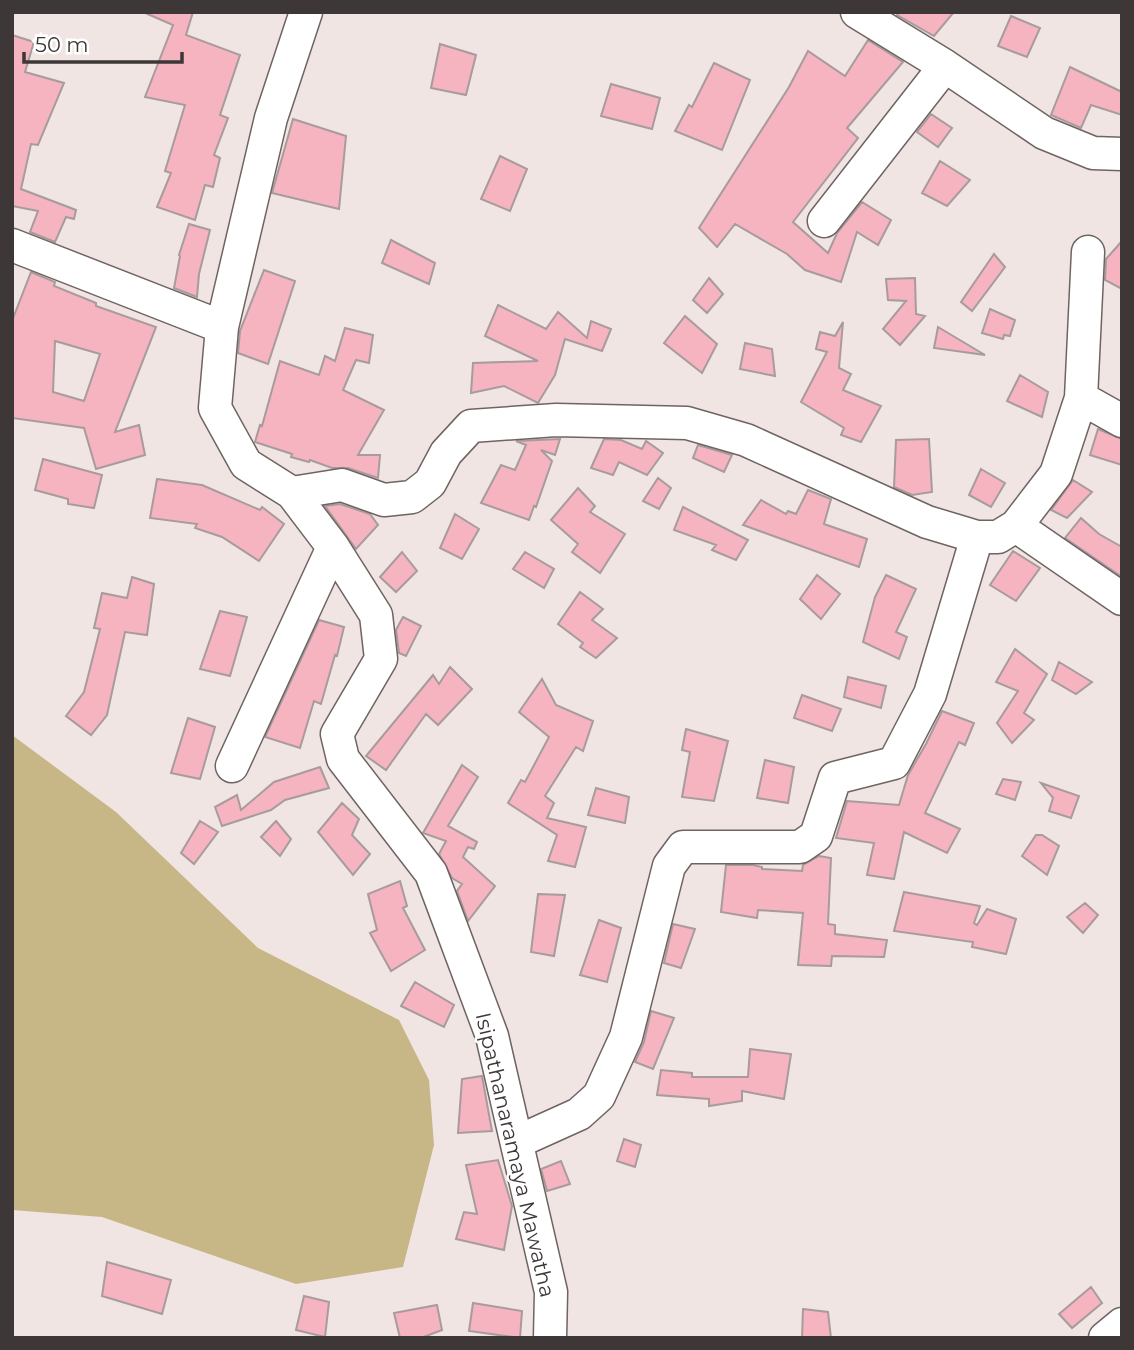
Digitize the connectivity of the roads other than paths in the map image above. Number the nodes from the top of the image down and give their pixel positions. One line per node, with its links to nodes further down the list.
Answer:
1 (306, 12): 8 (street, Isipathanaramaya Mawatha)
2 (857, 12): 3 (street)
3 (945, 66): 4 (street); 5 (street)
4 (1122, 154)
5 (824, 221)
6 (12, 245): 8 (street)
7 (1088, 252): 9 (street)
8 (222, 327): 11 (street, Isipathanaramaya Mawatha)
9 (1081, 398): 10 (street); 12 (street)
10 (1122, 421)
11 (292, 493): 13 (street); 14 (street, Isipathanaramaya Mawatha)
12 (1016, 526): 13 (street); 15 (street)
13 (977, 537): 17 (street)
14 (333, 547): 16 (street); 17 (street, Isipathanaramaya Mawatha)
15 (1122, 599)
16 (232, 766)
17 (517, 1142): 19 (street, Isipathanaramaya Mawatha)
18 (1122, 1324): 20 (street)
19 (550, 1338)
20 (1105, 1338)

